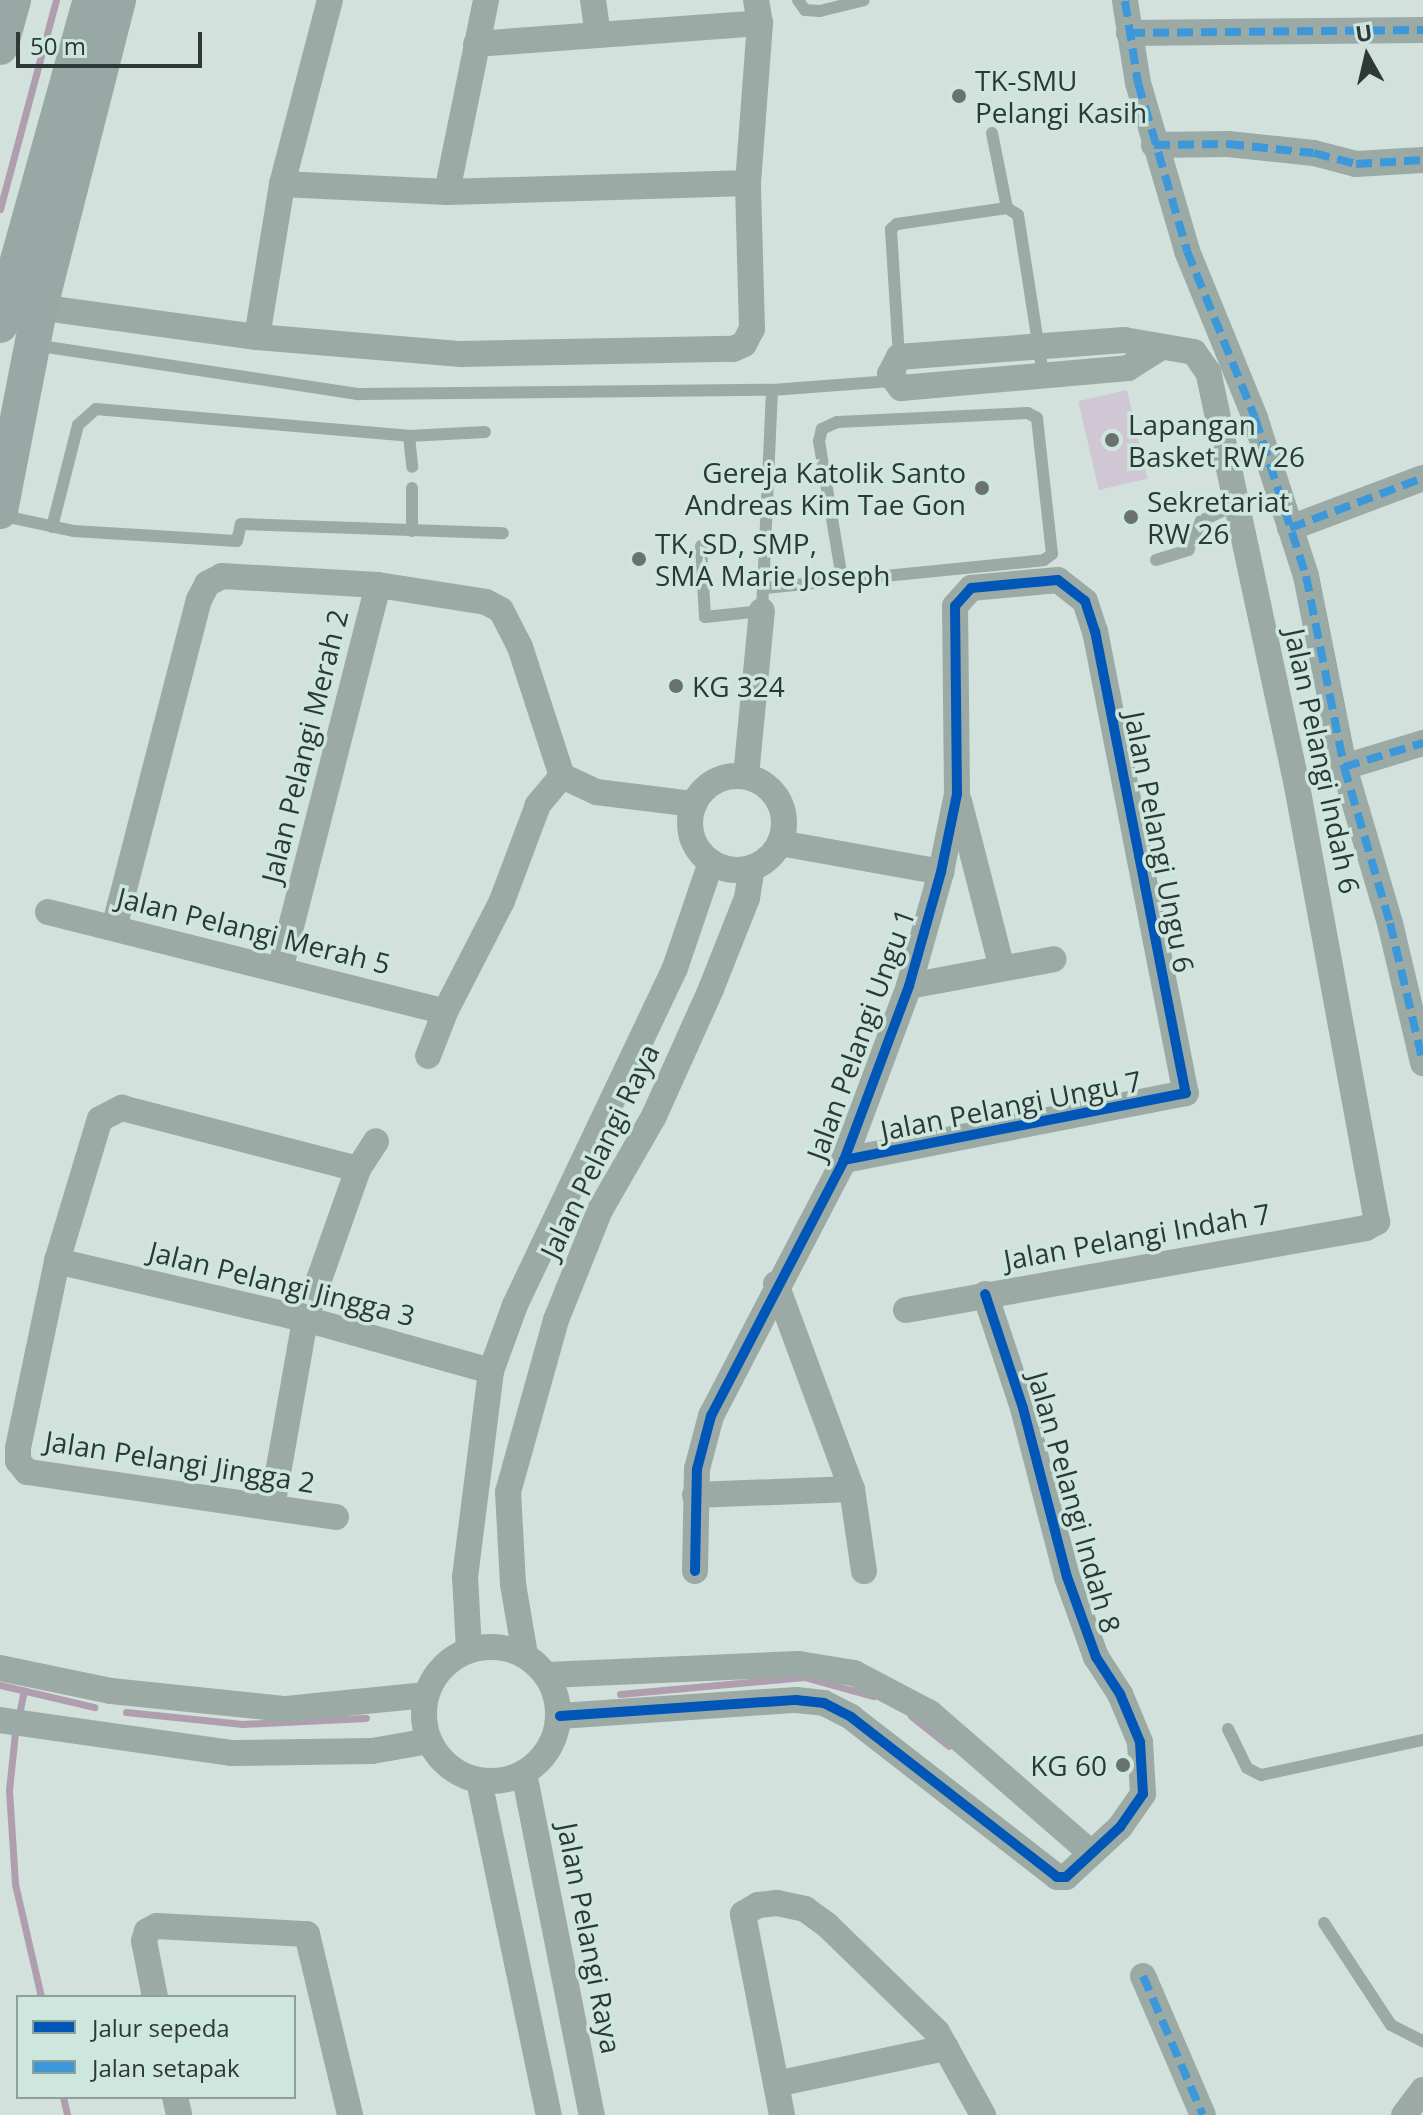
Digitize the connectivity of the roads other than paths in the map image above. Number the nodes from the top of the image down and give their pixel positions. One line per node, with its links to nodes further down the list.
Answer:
1 (13, 0): 15 (street)
2 (91, 0): 23 (street)
3 (118, 0): 23 (street)
4 (330, 0): 20 (street)
5 (486, 0): 14 (street)
6 (593, 0): 13 (street)
7 (798, 0): 8 (lane)
8 (864, 0)
9 (1125, 1): 12 (street)
10 (758, 12): 13 (street); 19 (street)
11 (1423, 30): 12 (street)
12 (1129, 33): 17 (street)
13 (598, 35): 14 (street)
14 (476, 44): 21 (street)
15 (0, 47)
16 (992, 133): 22 (lane)
17 (1154, 145): 18 (street); 38 (street)
18 (1423, 160)
19 (748, 183): 21 (street); 24 (street)
20 (282, 184): 21 (street); 24 (street)
21 (447, 192)
22 (1007, 208): 26 (lane); 27 (lane)
23 (13, 319): 24 (street); 29 (lane); 36 (street)
24 (257, 337)
25 (1161, 347): 26 (street, Jalan Pelangi Indah 6); 28 (street); 35 (street, Jalan Pelangi Indah 6)
26 (1040, 348): 27 (street, Jalan Pelangi Indah 6); 28 (lane)
27 (895, 369): 28 (street); 29 (lane)
28 (1043, 375)
29 (772, 390): 45 (lane)
30 (485, 432): 31 (lane)
31 (409, 436): 32 (lane); 37 (lane)
32 (412, 467)
33 (1423, 478): 38 (street)
34 (412, 488): 39 (lane)
35 (1237, 504): 42 (lane); 70 (street, Jalan Pelangi Indah 6)
36 (0, 513): 37 (lane)
37 (52, 527): 39 (lane)
38 (1290, 528): 48 (street)
39 (412, 531): 40 (lane)
40 (503, 533)
41 (701, 546): 45 (lane)
42 (1156, 560)
43 (842, 579): 43 (lane); 45 (lane)
44 (378, 585): 49 (street); 58 (street); 61 (street, Jalan Pelangi Merah 2)
45 (763, 599): 50 (street)
46 (1085, 601): 51 (street, Jalan Pelangi Ungu 1); 66 (street, Jalan Pelangi Ungu 6)
47 (1423, 743): 48 (street)
48 (1344, 767): 65 (street)
49 (562, 776): 52 (street); 63 (street)
50 (746, 776): 52 (street); 53 (street)
51 (957, 794): 56 (street, Jalan Pelangi Ungu 1); 60 (street)
52 (694, 804): 54 (street)
53 (780, 843): 55 (street); 56 (street)
54 (711, 862): 55 (street); 76 (street, Jalan Pelangi Raya)
55 (752, 868): 84 (street, Jalan Pelangi Raya)
56 (941, 872): 62 (street, Jalan Pelangi Ungu 1)
57 (48, 912): 58 (street, Jalan Pelangi Merah 5)
58 (114, 928): 61 (street, Jalan Pelangi Merah 5)
59 (1054, 959): 60 (street)
60 (1002, 968): 62 (street)
61 (280, 970): 63 (street, Jalan Pelangi Merah 5)
62 (909, 986): 68 (street, Jalan Pelangi Ungu 1)
63 (445, 1012): 64 (street)
64 (428, 1056)
65 (1423, 1063)
66 (1186, 1093): 68 (street, Jalan Pelangi Ungu 7)
67 (376, 1141): 69 (street)
68 (844, 1160): 72 (street, Jalan Pelangi Ungu 1)
69 (358, 1169): 71 (street); 75 (street)
70 (1377, 1222): 73 (street, Jalan Pelangi Indah 7)
71 (57, 1261): 75 (street, Jalan Pelangi Jingga 3); 79 (street, Jalan Pelangi Jingga 2)
72 (776, 1284): 77 (street); 78 (street, Jalan Pelangi Ungu 1)
73 (985, 1294): 74 (street, Jalan Pelangi Indah 7); 97 (street, Jalan Pelangi Indah 8)
74 (906, 1310)
75 (305, 1319): 76 (street, Jalan Pelangi Jingga 3); 79 (street)
76 (491, 1371): 83 (street, Jalan Pelangi Raya)
77 (852, 1489): 78 (street); 82 (street)
78 (695, 1495): 81 (street, Jalan Pelangi Ungu 1)
79 (272, 1507): 80 (street, Jalan Pelangi Jingga 2)
80 (336, 1517)
81 (695, 1571)
82 (864, 1571)
83 (469, 1650): 84 (street); 88 (street)
84 (525, 1655): 86 (street)
85 (0, 1668): 87 (street)
86 (547, 1675): 89 (street); 97 (street)
87 (111, 1691): 88 (street); 92 (street)
88 (426, 1695): 94 (street)
89 (560, 1716): 95 (street); 97 (street, Jalan Pelangi Indah 8)
90 (0, 1720): 92 (street)
91 (1228, 1729): 93 (lane)
92 (99, 1735): 94 (street)
93 (1423, 1740)
94 (429, 1741): 96 (street)
95 (524, 1773): 96 (street); 107 (street, Jalan Pelangi Raya)
96 (479, 1781): 106 (street)
97 (1090, 1852)
98 (1324, 1923): 101 (lane)
99 (1143, 1976): 110 (street)
100 (155, 1995): 105 (street)
101 (1423, 2041)
102 (946, 2048): 103 (street); 103 (street); 109 (street)
103 (776, 2084): 108 (street)
104 (1423, 2090): 111 (street)
105 (350, 2115)
106 (549, 2115)
107 (592, 2115)
108 (782, 2115)
109 (983, 2115)
110 (1203, 2115)
111 (1404, 2115)

